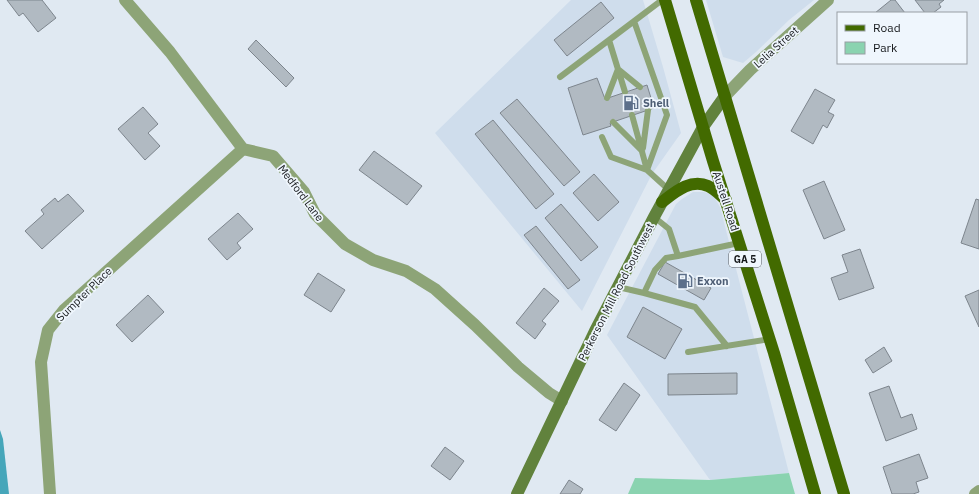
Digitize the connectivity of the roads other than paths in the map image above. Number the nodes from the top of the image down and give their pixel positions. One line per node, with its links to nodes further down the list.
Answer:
1 (125, 0): 18 (street)
2 (663, 0): 5 (lane); 16 (main road, Austell Road / GA 5)
3 (696, 0): 11 (main road, GA 5)
4 (828, 0): 11 (street, Lelia Street)
5 (634, 21): 6 (lane); 20 (lane)
6 (609, 40): 7 (lane); 8 (lane)
7 (618, 69): 9 (lane); 10 (lane); 12 (lane)
8 (560, 77)
9 (640, 87)
10 (625, 92)
11 (725, 96): 16 (street, Perkerson Mill Road Southwest); 37 (main road, GA 5)
12 (607, 98)
13 (648, 110): 19 (lane)
14 (632, 115): 19 (lane)
15 (614, 122): 19 (lane)
16 (703, 127): 21 (street, Perkerson Mill Road Southwest); 22 (main road, Austell Road / GA 5)
17 (602, 138): 20 (lane)
18 (244, 149): 32 (street, Medford Lane); 34 (street, Sumpter Place)
19 (643, 152): 20 (lane)
20 (647, 170): 21 (lane)
21 (669, 190): 23 (street, Perkerson Mill Road Southwest)
22 (726, 200): 23 (main road); 25 (main road, Austell Road / GA 5)
23 (662, 202): 24 (street, Perkerson Mill Road Southwest)
24 (654, 217): 26 (lane); 27 (street, Perkerson Mill Road Southwest)
25 (739, 242): 26 (lane); 29 (main road, Austell Road / GA 5)
26 (678, 256): 28 (lane)
27 (618, 287): 28 (lane); 32 (street, Perkerson Mill Road Southwest)
28 (644, 293): 30 (lane)
29 (770, 339): 30 (lane); 36 (main road, Austell Road / GA 5)
30 (727, 346): 31 (lane)
31 (688, 352)
32 (562, 401): 35 (street, Perkerson Mill Road Southwest)
33 (979, 491): 38 (street)
34 (50, 494)
35 (517, 494)
36 (814, 494)
37 (844, 494)
38 (975, 494)

